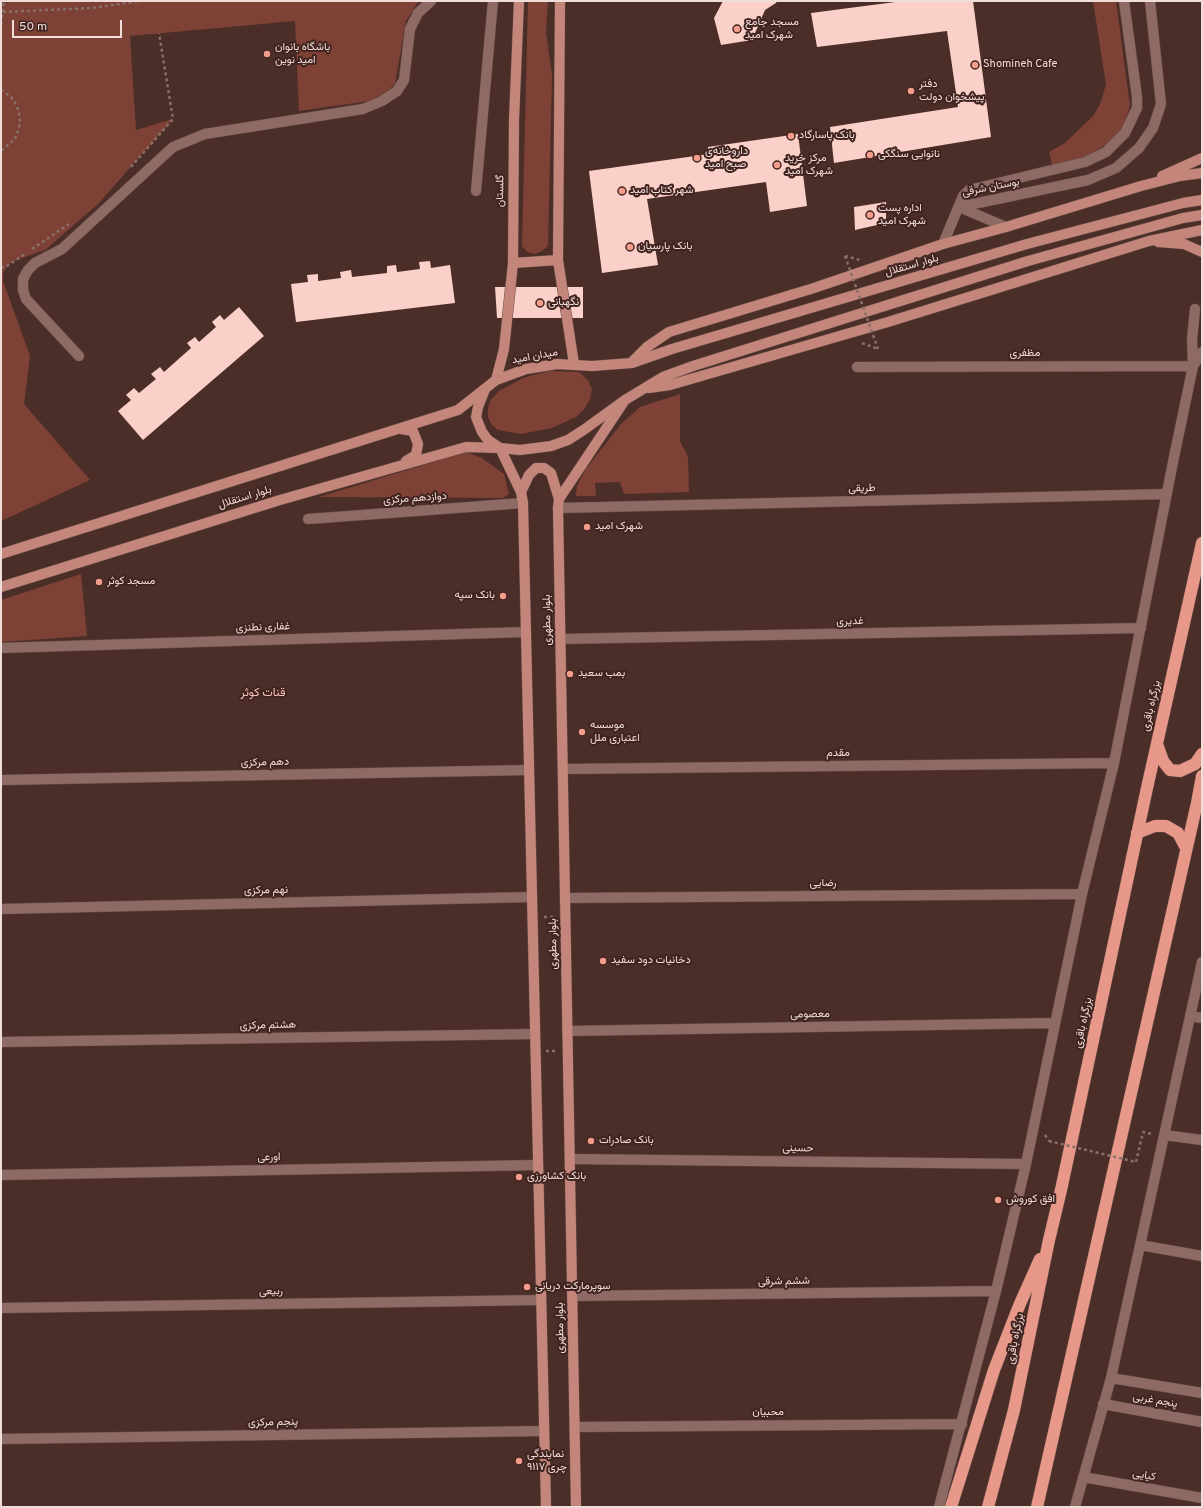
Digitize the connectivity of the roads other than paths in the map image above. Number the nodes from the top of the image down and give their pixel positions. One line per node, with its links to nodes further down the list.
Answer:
1 (431, 1): 23 (street)
2 (493, 1): 10 (street)
3 (519, 1): 20 (main road, گلستان)
4 (560, 1): 19 (main road)
5 (1124, 1): 12 (street, بوستان شرقی)
6 (1150, 1): 12 (street, بوستان شرقی)
7 (1202, 158): 9 (main road)
8 (1202, 173): 9 (main road)
9 (1141, 186): 14 (main road)
10 (476, 191)
11 (1202, 200): 24 (main road, بلوار استقلال)
12 (959, 207): 14 (street); 17 (street)
13 (1202, 215): 29 (main road)
14 (1006, 227): 17 (main road)
15 (1202, 230): 16 (main road)
16 (1148, 241): 18 (main road); 29 (main road)
17 (943, 244): 24 (main road)
18 (1202, 252)
19 (558, 260): 20 (main road); 25 (main road)
20 (513, 263): 28 (main road, گلستان)
21 (1195, 309): 26 (street)
22 (1202, 352): 26 (street)
23 (79, 356)
24 (632, 363): 25 (main road, میدان امید)
25 (574, 364): 28 (main road, میدان امید)
26 (1194, 366): 27 (street, مظفری); 36 (street)
27 (857, 367)
28 (496, 380): 30 (main road, میدان امید)
29 (642, 389): 31 (main road)
30 (485, 390): 32 (main road, بلوار استقلال); 33 (main road, میدان امید)
31 (625, 400): 33 (main road); 38 (main road)
32 (399, 429): 34 (main road); 41 (main road, بلوار استقلال)
33 (500, 448): 34 (main road, بلوار استقلال); 35 (main road, بلوار مطهری)
34 (396, 467): 42 (main road, بلوار استقلال)
35 (521, 492): 37 (main road, بلوار مطهری); 38 (main road, بلوار مطهری)
36 (1168, 494): 38 (street, طریقی); 43 (street)
37 (523, 503): 39 (street, دوازدهم مرکزی); 44 (main road, بلوار مطهری)
38 (558, 504): 45 (main road, بلوار مطهری)
39 (308, 519)
40 (1202, 543): 47 (highway, بزرگراه باقری)
41 (1, 554)
42 (1, 587)
43 (1141, 628): 45 (street, غدیری); 49 (street)
44 (526, 632): 46 (street, غفاری نطنزی); 51 (main road, بلوار مطهری)
45 (560, 639): 50 (main road, بلوار مطهری)
46 (1, 648)
47 (1157, 744): 48 (highway); 54 (highway, بزرگراه باقری)
48 (1202, 754)
49 (1114, 763): 50 (street, مقدم); 56 (street)
50 (563, 769): 58 (main road, بلوار مطهری)
51 (529, 770): 53 (street, دهم مرکزی); 57 (main road, بلوار مطهری)
52 (1202, 776): 55 (highway)
53 (1, 780)
54 (1137, 833): 55 (highway); 73 (highway, بزرگراه باقری)
55 (1186, 848): 95 (highway)
56 (1082, 894): 58 (street, رضایی); 63 (street)
57 (532, 897): 59 (street, نهم مرکزی); 65 (main road, بلوار مطهری)
58 (565, 898): 64 (main road, بلوار مطهری)
59 (1, 909)
60 (1202, 962): 61 (street)
61 (1190, 1016): 62 (street); 67 (street)
62 (1202, 1018)
63 (1054, 1023): 64 (street, معصومی); 70 (street)
64 (567, 1031): 69 (main road, بلوار مطهری)
65 (535, 1034): 66 (street, هشتم مرکزی); 71 (main road, بلوار مطهری)
66 (1, 1042)
67 (1164, 1135): 68 (street); 74 (street)
68 (1202, 1140)
69 (570, 1159): 70 (street, حسینی); 77 (main road, بلوار مطهری)
70 (1026, 1164): 76 (street)
71 (538, 1165): 72 (street, اورعی); 78 (main road, بلوار مطهری)
72 (1, 1175)
73 (1049, 1240): 93 (highway); 94 (highway, بزرگراه باقری)
74 (1140, 1245): 75 (street); 80 (street)
75 (1202, 1256)
76 (996, 1291): 77 (street, ششم شرقی); 84 (street)
77 (572, 1296): 85 (main road, بلوار مطهری)
78 (541, 1300): 79 (street, ربیعی); 86 (main road, بلوار مطهری)
79 (1, 1308)
80 (1110, 1378): 81 (street, پنجم غربی); 82 (street)
81 (1202, 1393)
82 (1103, 1404): 83 (street, پنجم غربی); 88 (street)
83 (1202, 1422)
84 (962, 1424): 85 (street, محبیان); 92 (street)
85 (575, 1427): 91 (main road, بلوار مطهری)
86 (544, 1431): 87 (street, پنجم مرکزی); 90 (main road, بلوار مطهری)
87 (1, 1439)
88 (1083, 1477): 89 (street, کیایی); 96 (street)
89 (1202, 1498)
90 (546, 1507)
91 (576, 1507)
92 (939, 1507)
93 (952, 1507)
94 (988, 1507)
95 (1037, 1507)
96 (1075, 1507)

